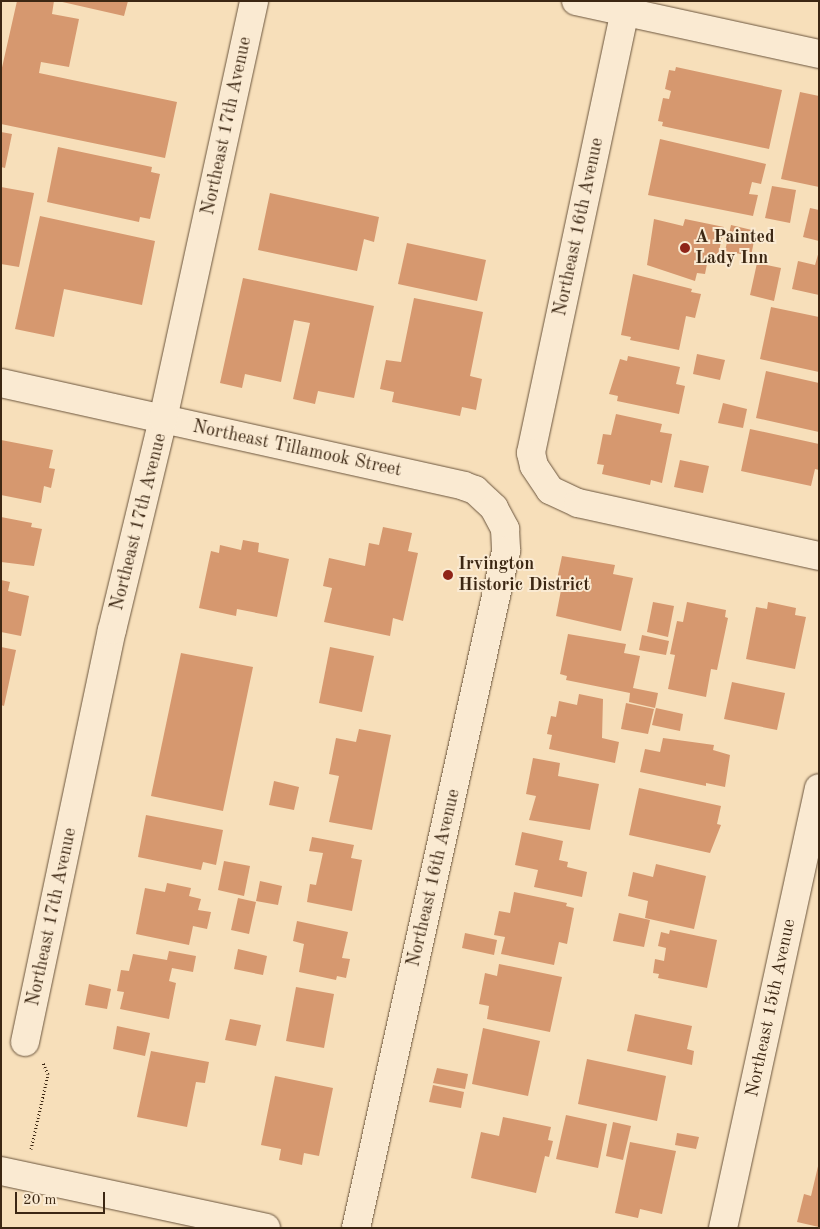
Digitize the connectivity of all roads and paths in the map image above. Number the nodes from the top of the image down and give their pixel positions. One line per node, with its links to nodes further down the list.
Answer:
1 (254, 1): 6 (street, Northeast 17th Avenue)
2 (576, 1): 3 (street)
3 (625, 7): 4 (street); 8 (street, Northeast 16th Avenue)
4 (819, 54)
5 (1, 383): 6 (street, Northeast Tillamook Street)
6 (163, 419): 7 (street, Northeast Tillamook Street); 10 (street, Northeast 17th Avenue)
7 (505, 529): 14 (street, Northeast 16th Avenue)
8 (819, 556)
9 (819, 788): 15 (street, Northeast 15th Avenue)
10 (25, 1042): 11 (path)
11 (28, 1153)
12 (1, 1171): 13 (street)
13 (266, 1228)
14 (356, 1228)
15 (723, 1228)

